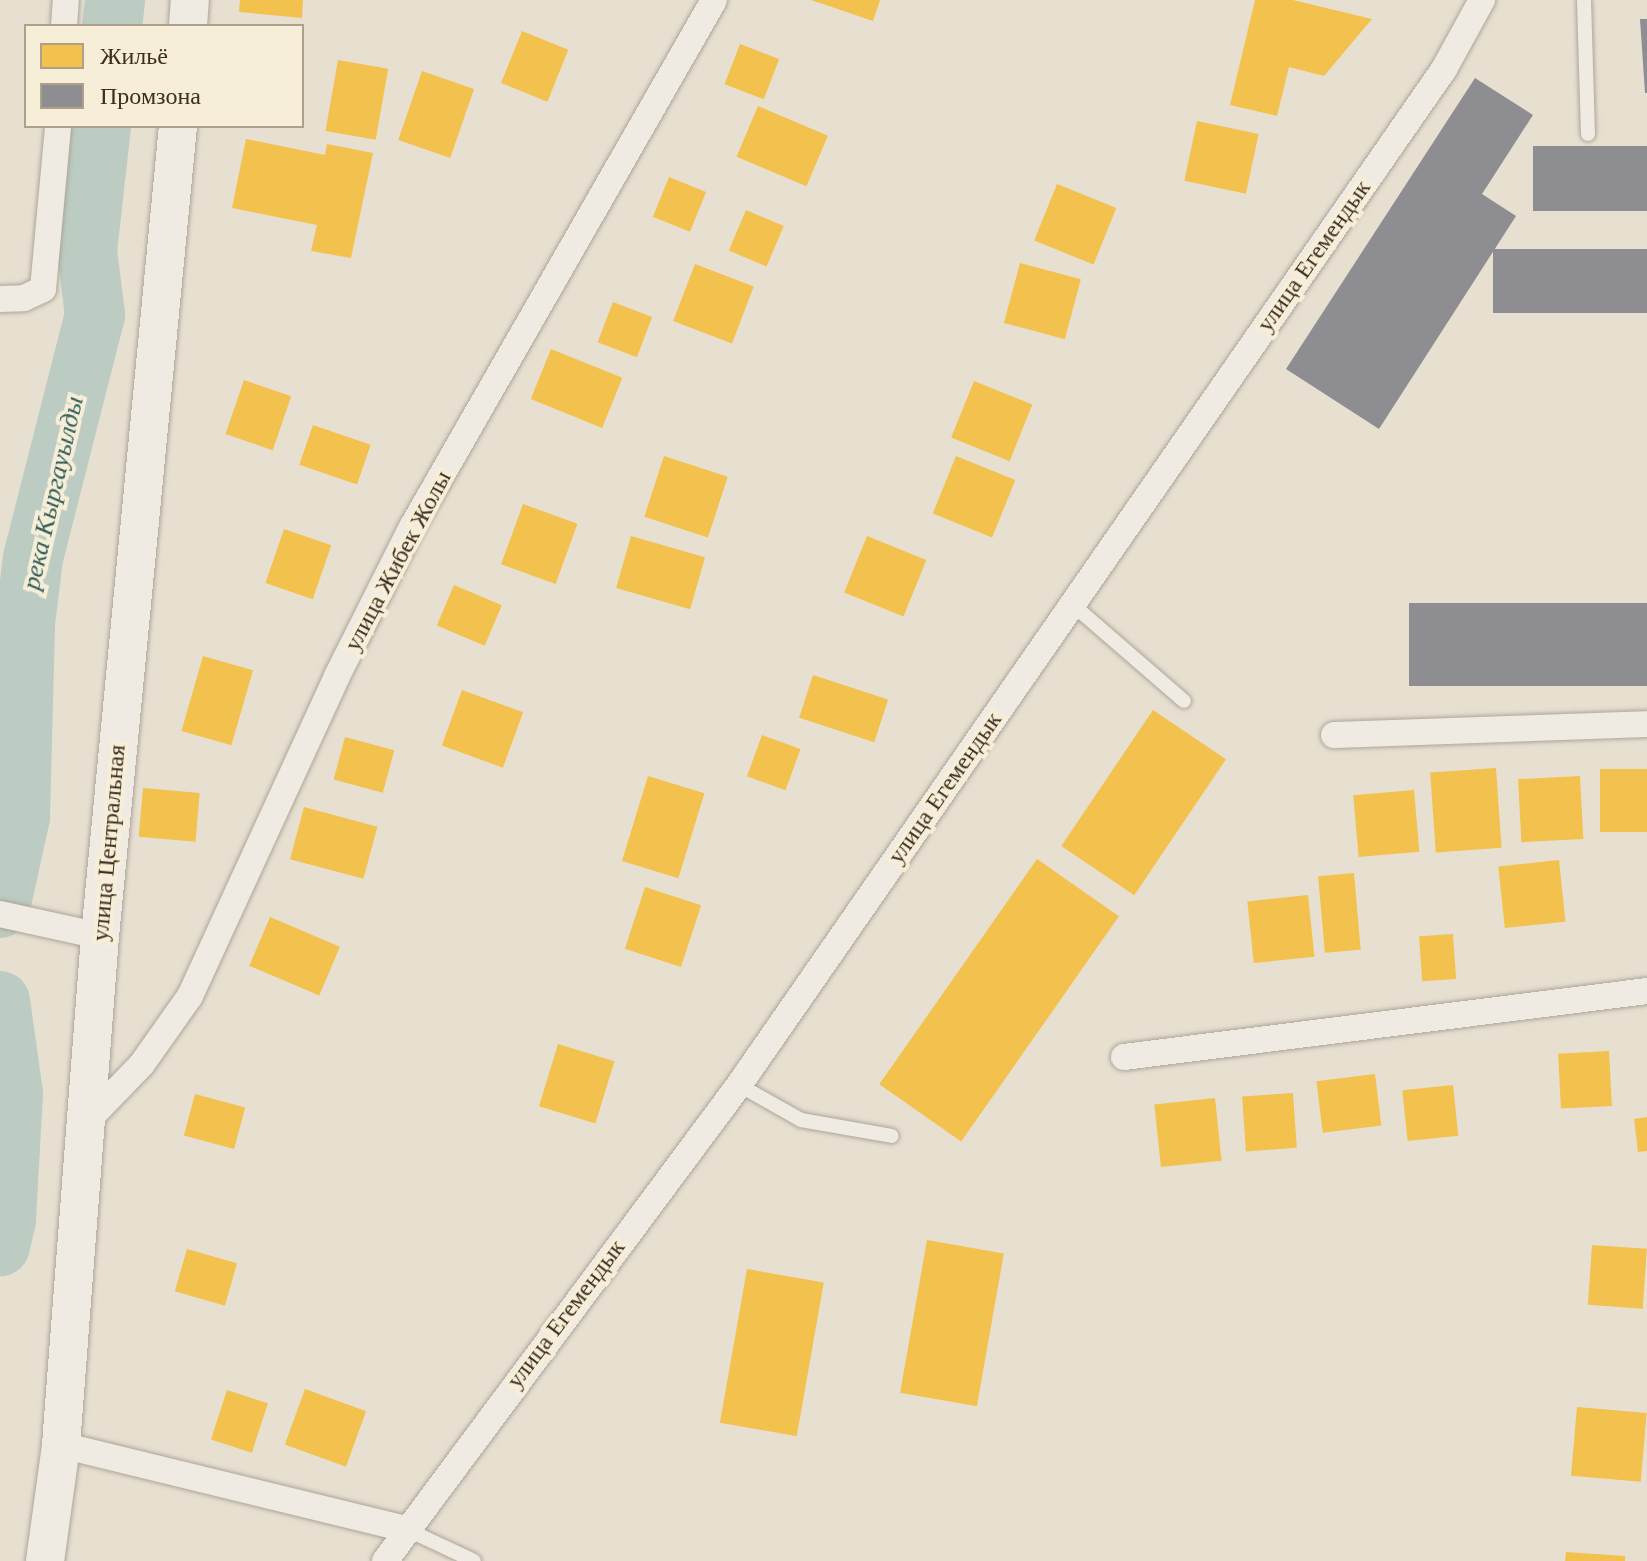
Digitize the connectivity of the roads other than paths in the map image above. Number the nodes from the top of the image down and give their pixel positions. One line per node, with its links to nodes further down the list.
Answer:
1 (66, 0): 6 (street)
2 (190, 0): 7 (main road)
3 (714, 0): 21 (street, улица Жибек Жолы)
4 (1482, 0): 12 (street, улица Егемендык)
5 (1584, 0): 10 (lane)
6 (64, 24)
7 (188, 24)
8 (58, 128): 11 (street)
9 (178, 128): 17 (main road, улица Центральная)
10 (1588, 134)
11 (0, 299)
12 (1072, 604): 13 (lane); 20 (street, улица Егемендык)
13 (1184, 701)
14 (1647, 724): 15 (street)
15 (1334, 735)
16 (0, 914): 17 (street)
17 (100, 936): 21 (main road, улица Центральная)
18 (1647, 991): 19 (street)
19 (1124, 1057)
20 (739, 1085): 22 (lane); 24 (street, улица Егемендык)
21 (87, 1121): 23 (main road, улица Центральная)
22 (892, 1136)
23 (61, 1445): 24 (street); 25 (main road, улица Центральная)
24 (406, 1529): 26 (street, улица Егемендык); 27 (lane)
25 (45, 1561)
26 (385, 1561)
27 (474, 1561)

